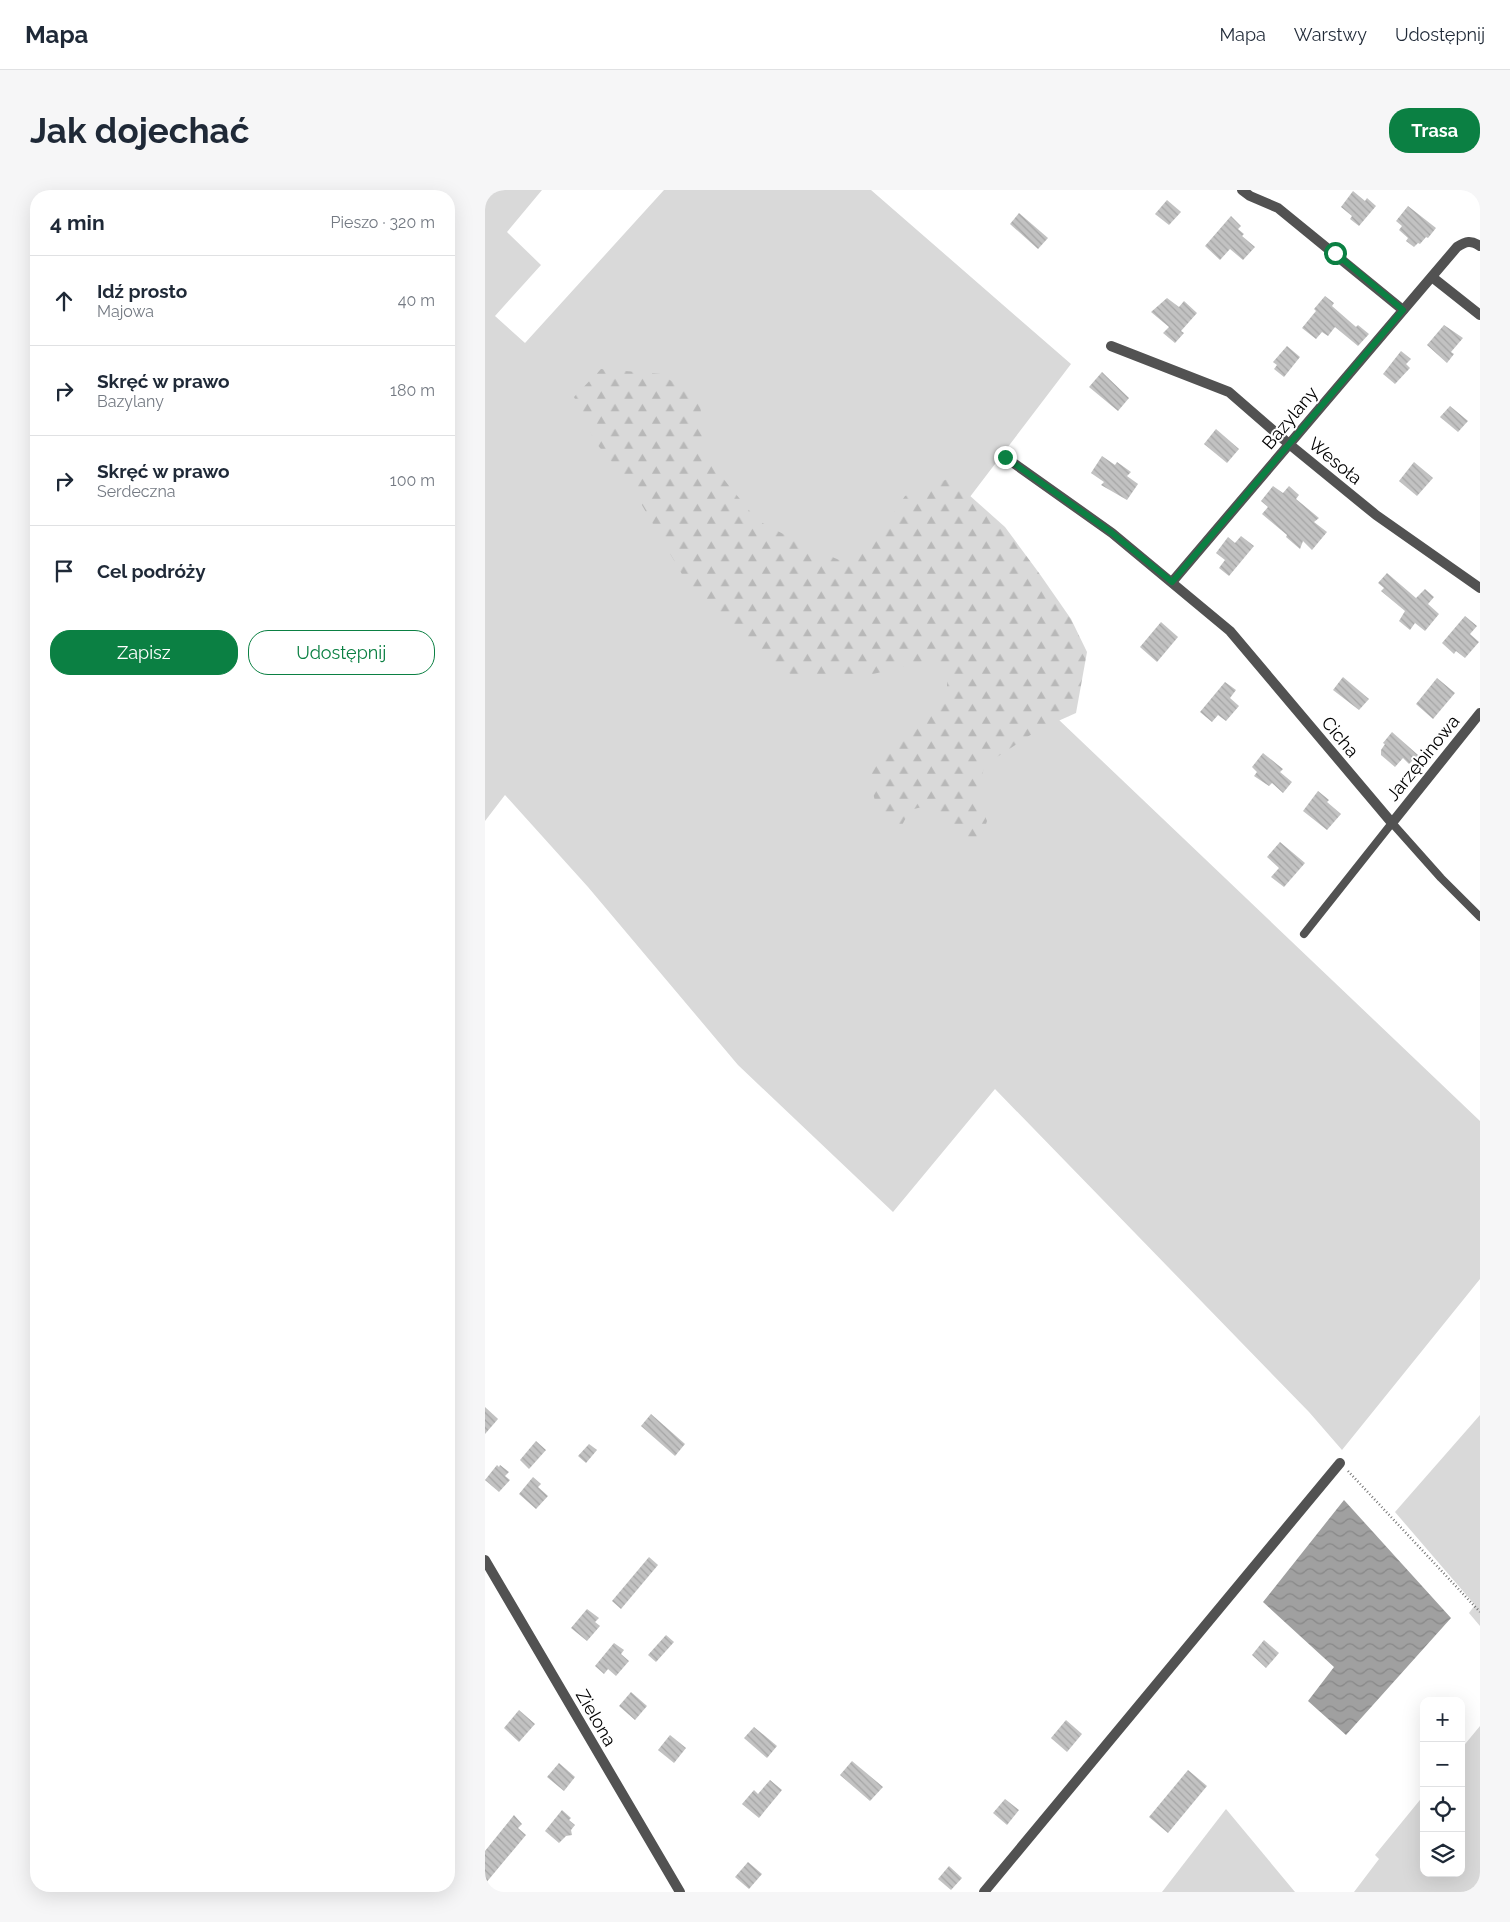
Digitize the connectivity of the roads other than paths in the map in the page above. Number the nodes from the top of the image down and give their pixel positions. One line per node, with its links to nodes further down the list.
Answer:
1 (1250, 192): 4 (street)
2 (1480, 246): 3 (street, Bazylany)
3 (1433, 277): 4 (street, Bazylany); 5 (street)
4 (1403, 310): 7 (street, Bazylany)
5 (1480, 315)
6 (1111, 346): 7 (street, Wesoła)
7 (1289, 444): 9 (street, Bazylany); 10 (street, Wesoła)
8 (1005, 457): 9 (street, Cicha)
9 (1172, 582): 12 (street, Cicha)
10 (1480, 588)
11 (1480, 713): 12 (street, Jarzębinowa)
12 (1392, 823): 13 (lane, Cicha); 14 (lane)
13 (1480, 916)
14 (1305, 934)
15 (1340, 1463): 18 (street)
16 (485, 1560): 17 (street, Zielona)
17 (679, 1892)
18 (985, 1892)

